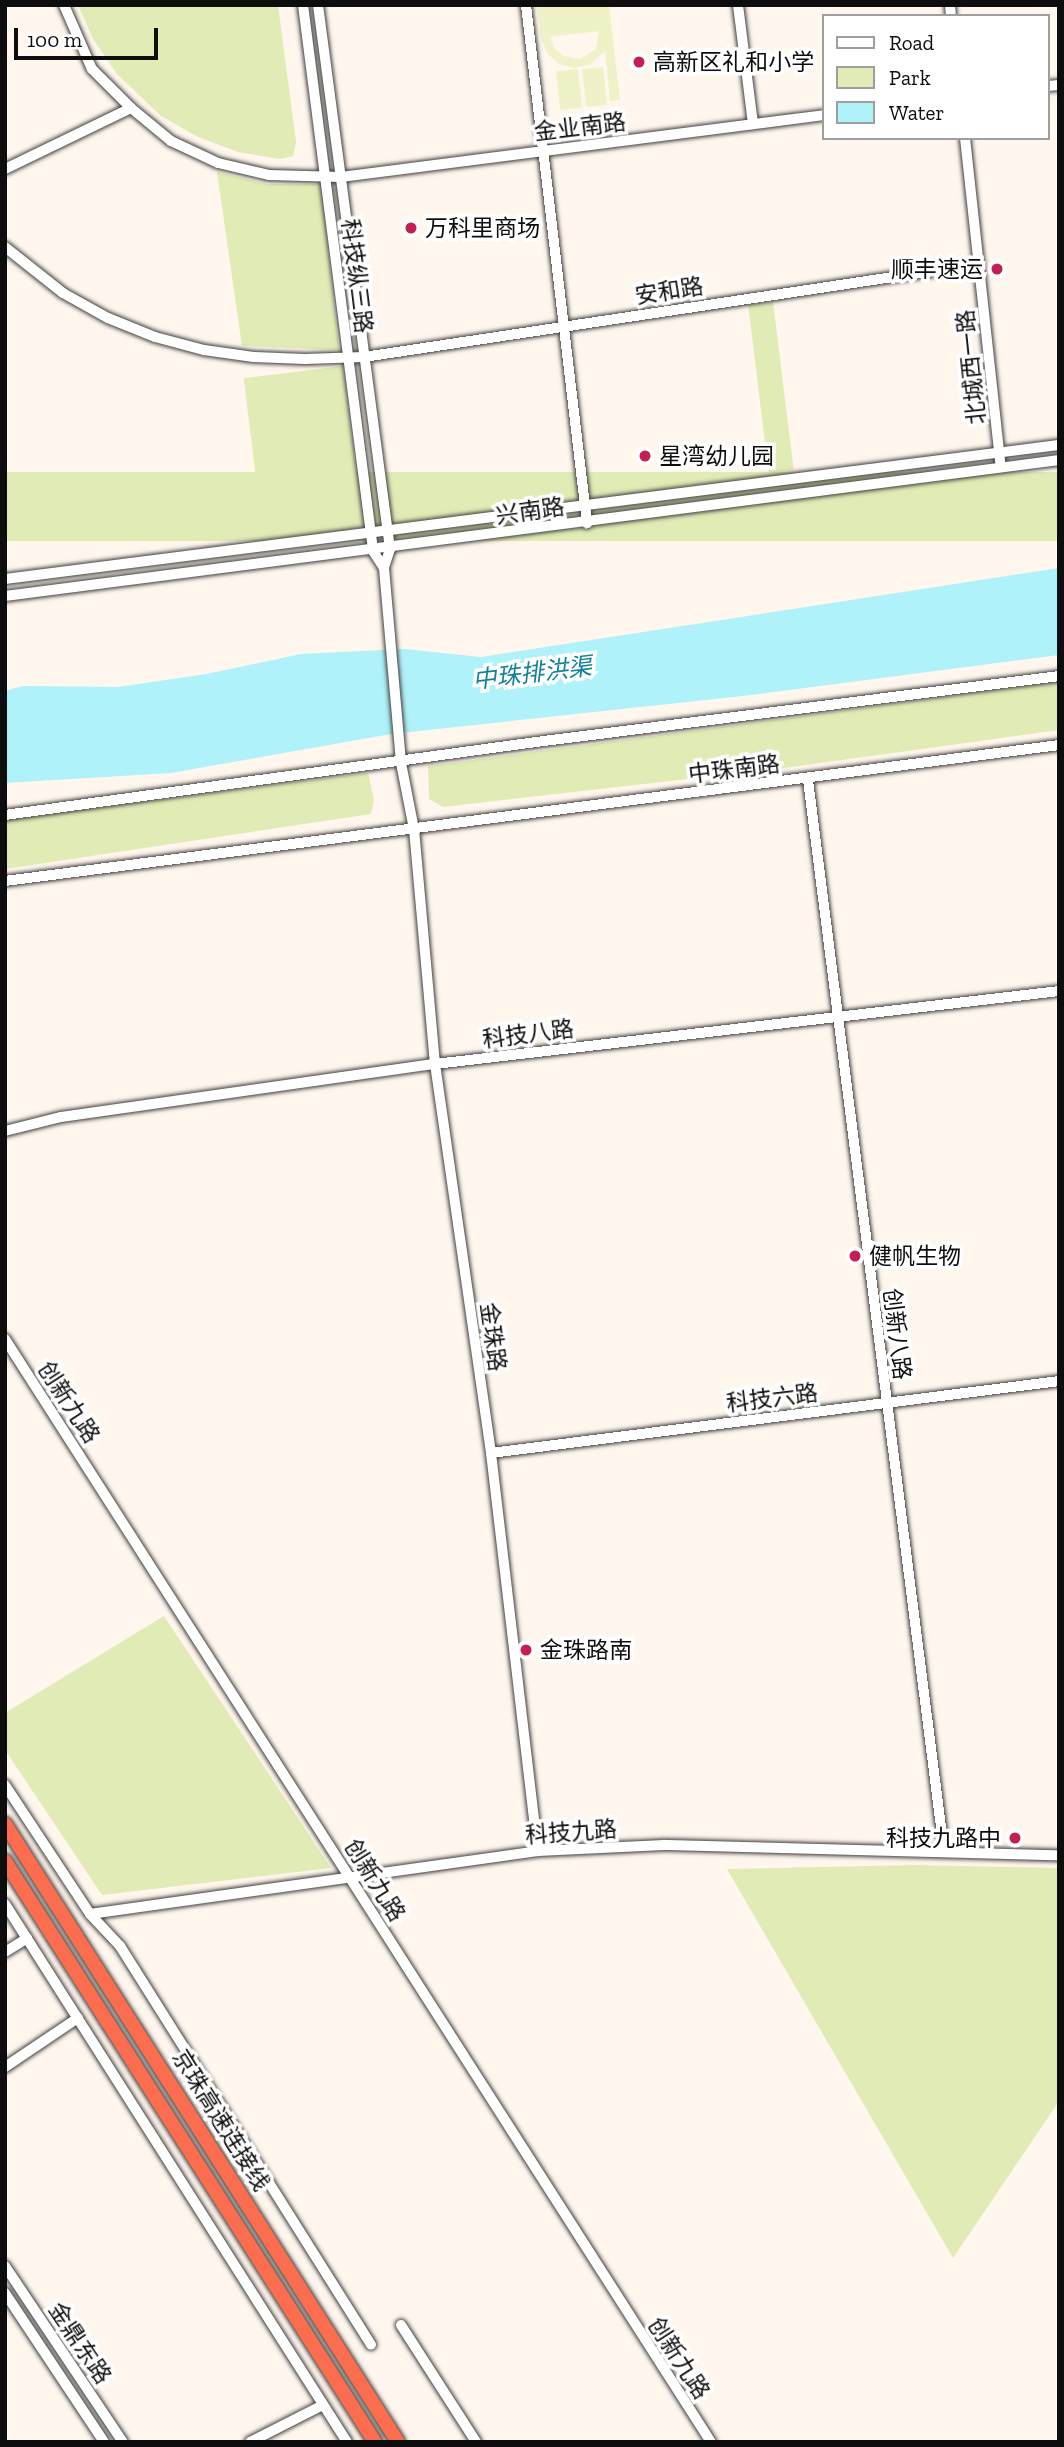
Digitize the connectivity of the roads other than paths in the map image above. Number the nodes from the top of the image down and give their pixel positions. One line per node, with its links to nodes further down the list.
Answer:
1 (64, 5): 6 (street, 金业南路)
2 (303, 5): 12 (street, 科技纵三路)
3 (318, 5): 13 (street, 科技纵三路)
4 (526, 5): 10 (street)
5 (738, 5): 8 (street)
6 (131, 108): 11 (street); 12 (street, 金业南路)
7 (822, 115): 8 (street, 金业南路)
8 (753, 124): 10 (street, 金业南路)
9 (965, 140): 15 (street, 北城西一路)
10 (543, 151): 13 (street, 金业南路); 16 (street)
11 (5, 169)
12 (326, 177): 13 (street, 金业南路); 17 (street, 科技纵三路)
13 (341, 177): 18 (street, 科技纵三路)
14 (5, 247): 17 (street, 安和路)
15 (979, 264): 16 (street, 安和路); 20 (street, 北城西一路)
16 (564, 327): 18 (street, 安和路); 23 (street)
17 (348, 357): 18 (street, 安和路); 26 (street, 科技纵三路)
18 (364, 357): 25 (street, 科技纵三路)
19 (1059, 445): 20 (street, 兴南路)
20 (999, 453): 22 (street, 北城西一路); 23 (street, 兴南路)
21 (1059, 460): 22 (street, 兴南路)
22 (1001, 467): 24 (street, 兴南路)
23 (584, 503): 24 (street); 25 (street, 兴南路)
24 (587, 523): 27 (street, 兴南路)
25 (387, 532): 26 (street, 兴南路); 27 (street, 科技纵三路)
26 (371, 534): 28 (street, 科技纵三路); 30 (street, 兴南路)
27 (390, 549): 28 (street, 兴南路); 29 (street)
28 (373, 551): 29 (street); 31 (street, 兴南路)
29 (384, 568): 34 (street, 金珠路)
30 (5, 579)
31 (5, 596)
32 (1059, 676): 34 (street)
33 (1059, 745): 35 (street, 中珠南路)
34 (401, 763): 36 (street); 37 (street, 金珠路)
35 (808, 780): 37 (street, 中珠南路); 40 (street, 创新八路)
36 (5, 815)
37 (414, 829): 38 (street, 中珠南路); 41 (street, 金珠路)
38 (5, 881)
39 (1059, 990): 40 (street, 科技八路)
40 (838, 1015): 41 (street, 科技八路); 45 (street, 创新八路)
41 (435, 1064): 42 (street, 科技八路); 46 (street, 金珠路)
42 (5, 1131)
43 (5, 1339): 53 (street, 创新九路)
44 (1059, 1381): 45 (street, 科技六路)
45 (887, 1404): 46 (street, 科技六路); 50 (street, 创新八路)
46 (491, 1452): 49 (street, 金珠路)
47 (5, 1785): 55 (street)
48 (5, 1824): 70 (highway, 京珠高速连接线)
49 (538, 1851): 50 (street, 科技九路); 53 (street, 科技九路)
50 (944, 1851): 51 (street, 科技九路)
51 (1059, 1855)
52 (5, 1861): 69 (highway, 京珠高速连接线)
53 (351, 1878): 55 (street, 科技九路); 72 (street, 创新九路)
54 (5, 1904): 56 (street)
55 (90, 1914): 63 (street)
56 (26, 1937): 57 (street); 58 (street)
57 (5, 1952)
58 (78, 2018): 59 (street); 64 (street)
59 (5, 2067)
60 (5, 2266): 66 (street, 金鼎东路)
61 (5, 2293): 65 (street, 金鼎东路)
62 (401, 2326): 71 (street)
63 (371, 2345)
64 (323, 2405): 67 (street); 68 (street)
65 (104, 2442)
66 (123, 2442)
67 (250, 2442)
68 (347, 2442)
69 (375, 2442)
70 (398, 2442)
71 (476, 2442)
72 (710, 2442)

